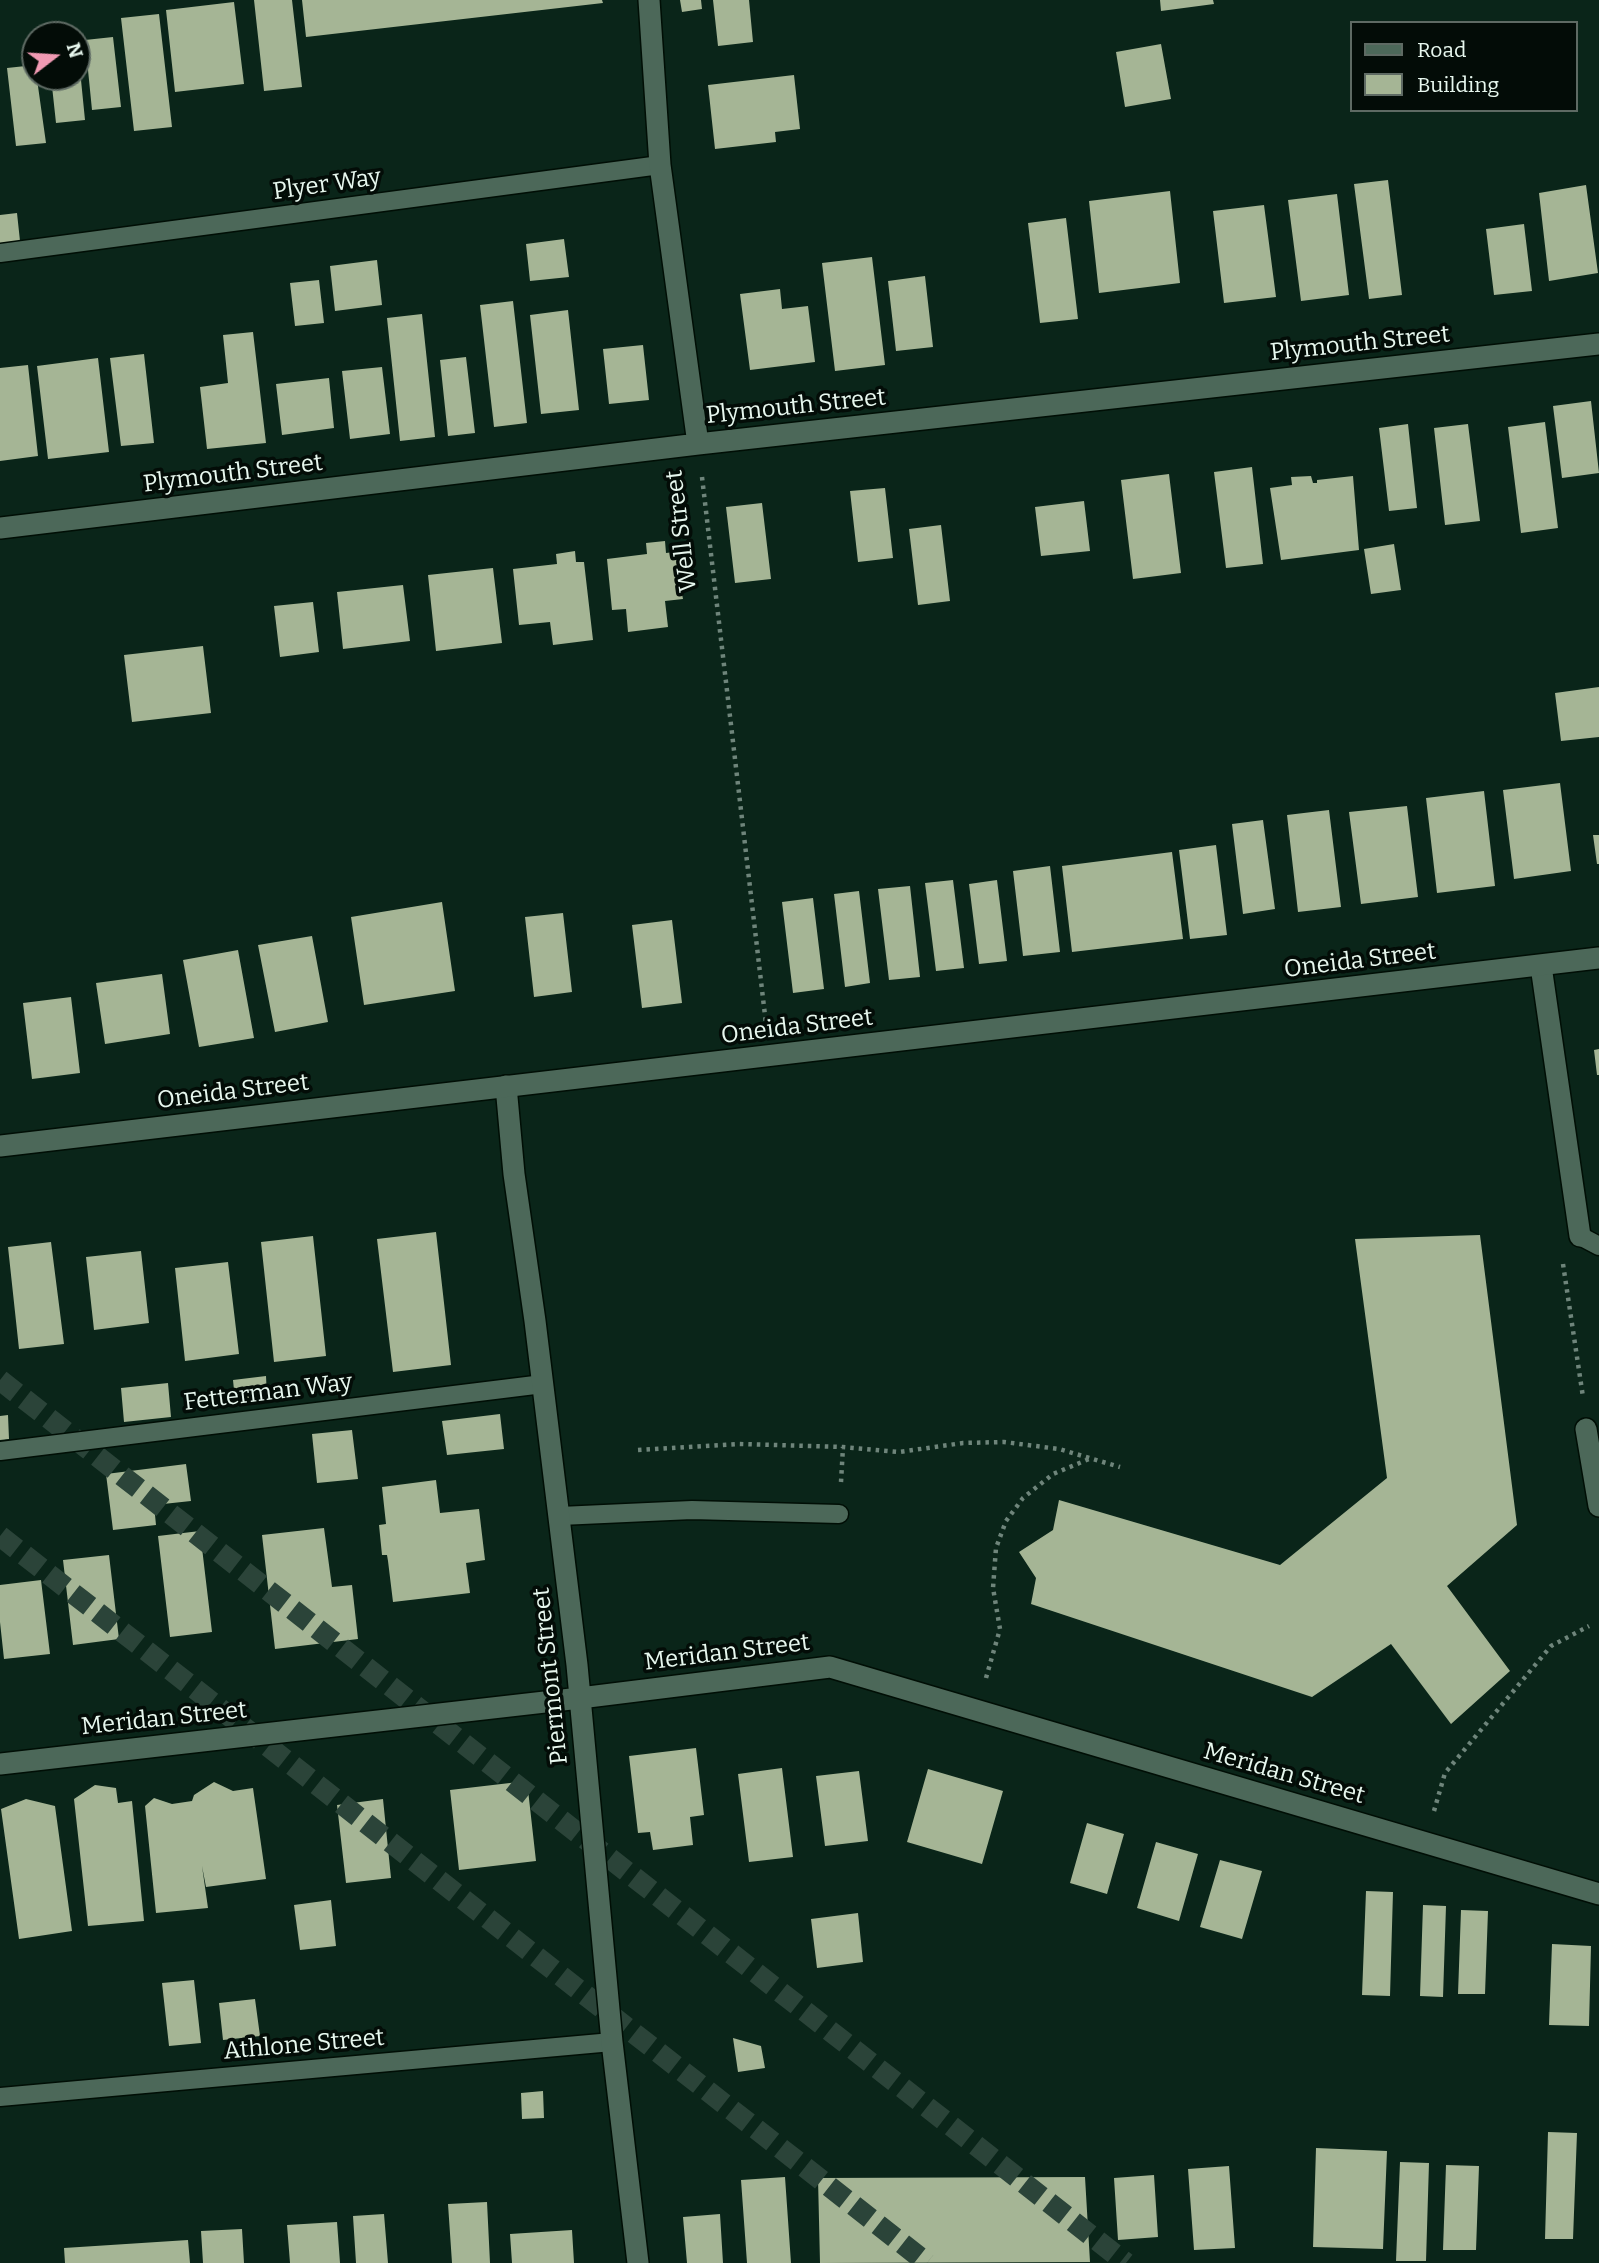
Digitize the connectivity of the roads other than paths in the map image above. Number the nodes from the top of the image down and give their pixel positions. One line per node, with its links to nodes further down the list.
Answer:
1 (649, 0): 2 (street, Well Street)
2 (660, 165): 3 (lane, Plyer Way); 5 (street, Well Street)
3 (0, 253)
4 (1599, 344): 5 (street, Plymouth Street)
5 (698, 444): 6 (street, Plymouth Street)
6 (0, 528)
7 (1599, 958): 8 (street, Oneida Street)
8 (1541, 965): 9 (street, Oneida Street); 11 (street)
9 (506, 1086): 10 (street, Oneida Street); 13 (street, Piermont Street)
10 (0, 1146)
11 (1580, 1236): 12 (lane)
12 (1599, 1246)
13 (543, 1384): 15 (lane, Fetterman Way); 18 (street, Piermont Street)
14 (1586, 1429): 16 (street)
15 (0, 1451)
16 (1599, 1506)
17 (839, 1514): 18 (lane)
18 (560, 1516): 19 (street, Piermont Street)
19 (580, 1698): 20 (street, Meridan Street); 21 (street, Meridan Street); 22 (street, Piermont Street)
20 (0, 1763)
21 (1599, 1894)
22 (611, 2042): 23 (lane, Athlone Street); 24 (street, Piermont Street)
23 (0, 2097)
24 (638, 2263)

